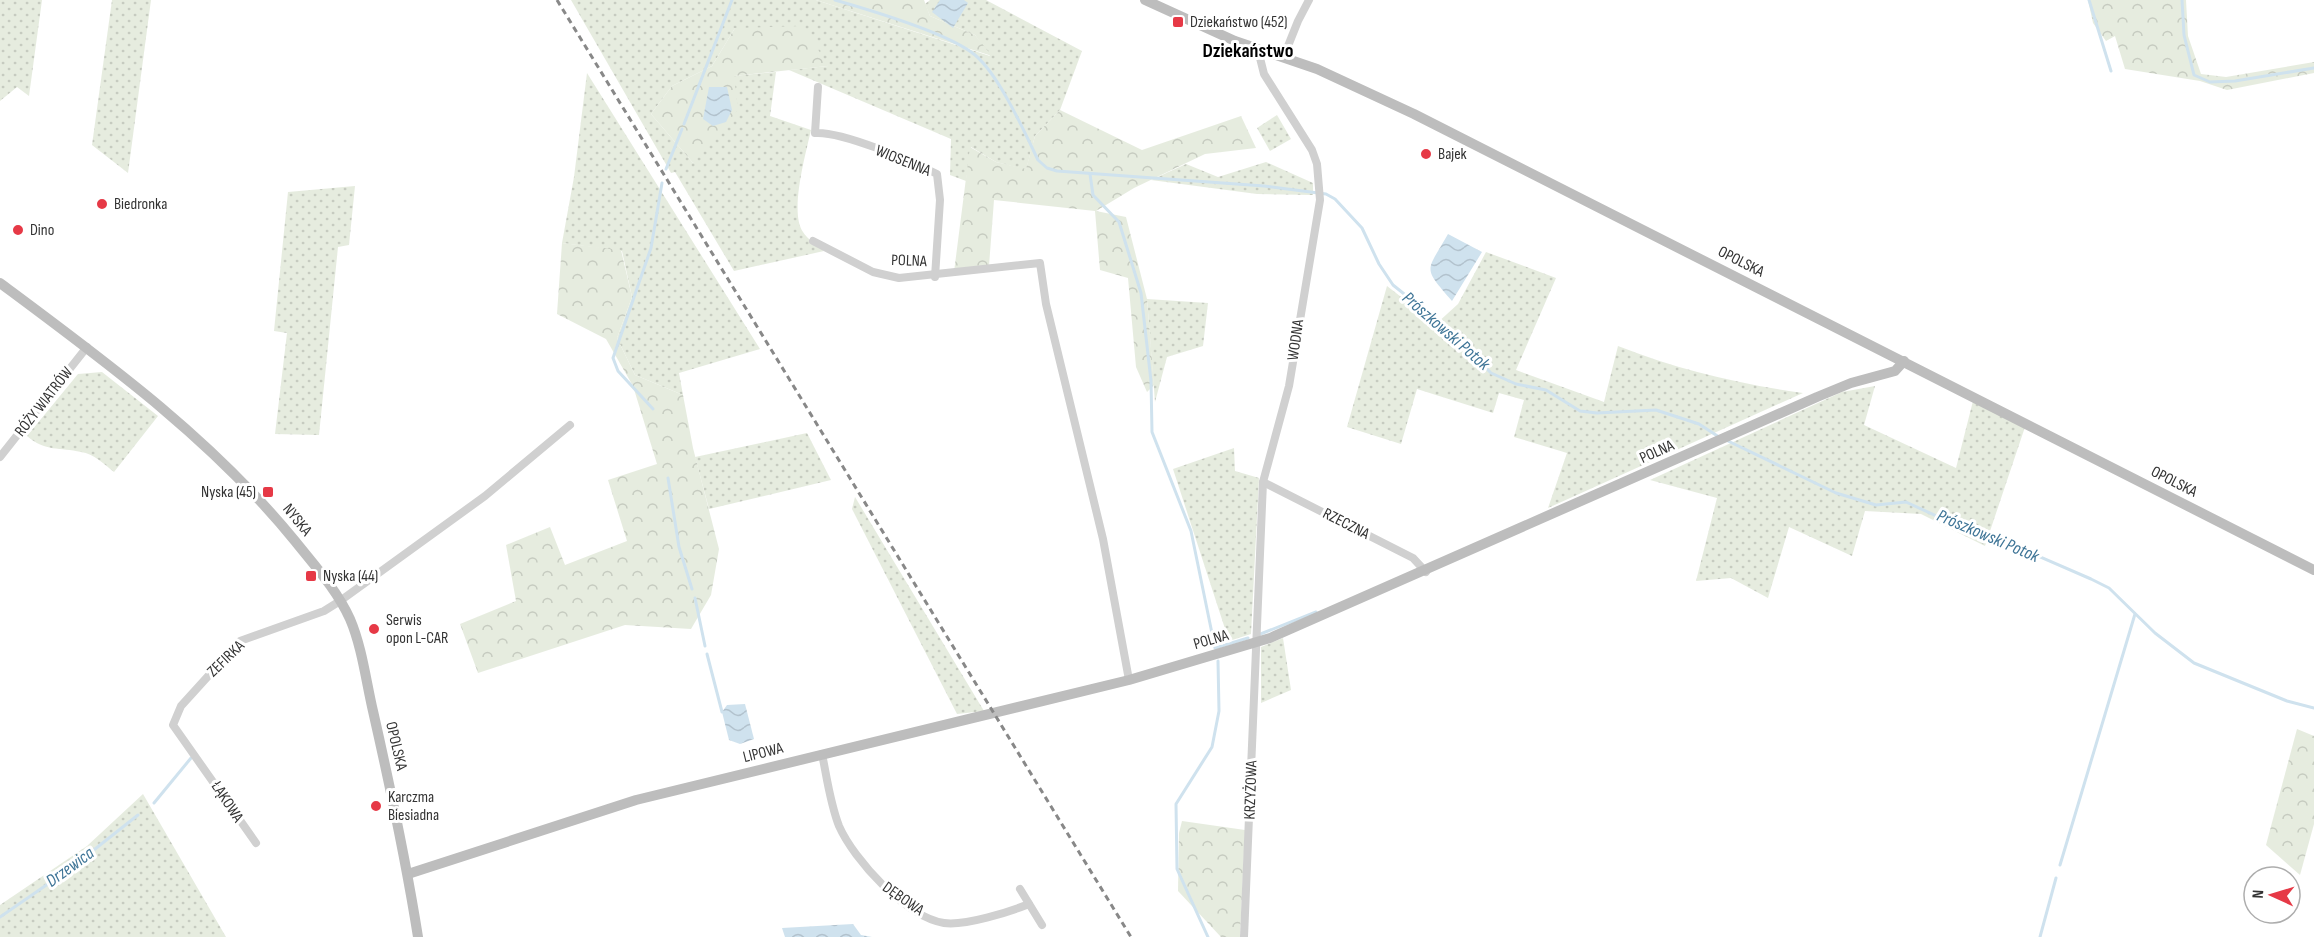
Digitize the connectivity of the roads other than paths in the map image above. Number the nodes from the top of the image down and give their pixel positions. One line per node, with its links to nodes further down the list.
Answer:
1 (1145, 0): 3 (street, OPOLSKA)
2 (1309, 0): 4 (street)
3 (1258, 50): 4 (street, OPOLSKA); 13 (street, WODNA)
4 (1284, 56): 10 (street, OPOLSKA)
5 (818, 87): 7 (street, WIOSENNA)
6 (813, 241): 7 (street, POLNA)
7 (935, 277): 18 (street, POLNA)
8 (0, 282): 9 (street, NYSKA)
9 (87, 347): 12 (street, RÓŻY WIATRÓW); 16 (street, NYSKA)
10 (1904, 361): 14 (street, OPOLSKA); 15 (street, POLNA)
11 (570, 425): 16 (street)
12 (0, 457)
13 (1263, 482): 15 (street, RZECZNA); 17 (street, WODNA)
14 (2314, 570)
15 (1426, 572): 17 (street, POLNA)
16 (340, 601): 20 (street, ZEFIRKA); 22 (street, OPOLSKA)
17 (1255, 643): 18 (street, POLNA); 27 (street, KRZYŻOWA)
18 (1130, 680): 19 (street, LIPOWA)
19 (822, 754): 22 (street, LIPOWA); 24 (street, DĘBOWA)
20 (200, 760): 21 (street, ŁĄKOWA)
21 (256, 843)
22 (408, 874): 26 (street, OPOLSKA)
23 (1020, 889): 24 (street)
24 (1029, 904): 25 (street)
25 (1042, 925)
26 (418, 937)
27 (1244, 937)

